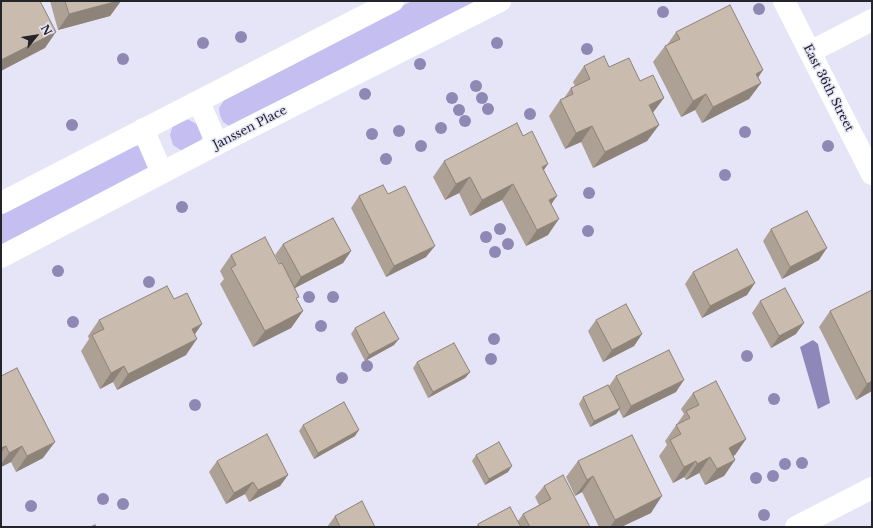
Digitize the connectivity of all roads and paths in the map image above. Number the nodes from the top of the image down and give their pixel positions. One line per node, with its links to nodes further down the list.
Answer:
1 (393, 1): 6 (street)
2 (500, 1): 8 (street, Janssen Place)
3 (784, 1): 5 (street, East 36th Street)
4 (872, 20): 5 (street)
5 (810, 52): 10 (street, East 36th Street)
6 (199, 102): 7 (street); 8 (street)
7 (143, 129): 9 (street); 11 (street)
8 (217, 144): 9 (street, Janssen Place)
9 (162, 173): 12 (street, Janssen Place)
10 (872, 174)
11 (1, 203)
12 (1, 257)
13 (872, 488): 14 (street)
14 (796, 527)

